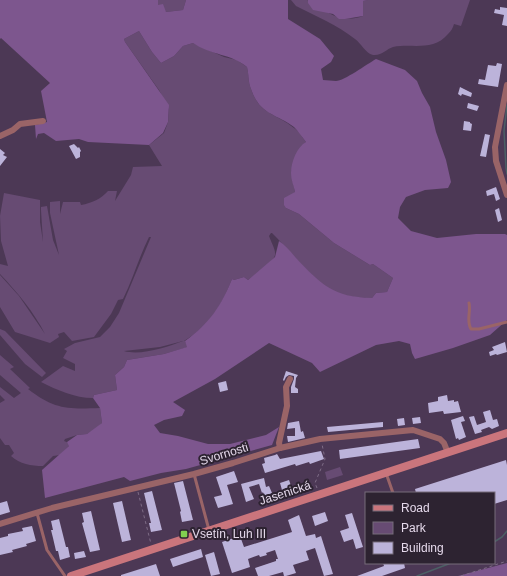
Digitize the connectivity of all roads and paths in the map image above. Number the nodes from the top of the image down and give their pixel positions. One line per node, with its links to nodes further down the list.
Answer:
1 (507, 85): 4 (street)
2 (43, 121): 3 (street)
3 (0, 136)
4 (507, 195)
5 (469, 303): 6 (lane)
6 (507, 322)
7 (290, 379): 10 (street)
8 (507, 434): 11 (street, Jasenická)
9 (321, 439): 10 (street, Svornosti); 11 (street, Svornosti); 14 (path)
10 (280, 448): 13 (street, Svornosti)
11 (448, 453): 12 (street, Jasenická)
12 (386, 473): 16 (lane); 19 (street, Jasenická)
13 (194, 474): 17 (street, Svornosti); 19 (lane)
14 (318, 489)
15 (138, 490): 20 (path)
16 (393, 492)
17 (37, 513): 18 (street, Svornosti); 22 (lane)
18 (0, 524)
19 (210, 531): 22 (street, Jasenická)
20 (151, 544)
21 (507, 561): 23 (path)
22 (71, 576)
23 (461, 576)

